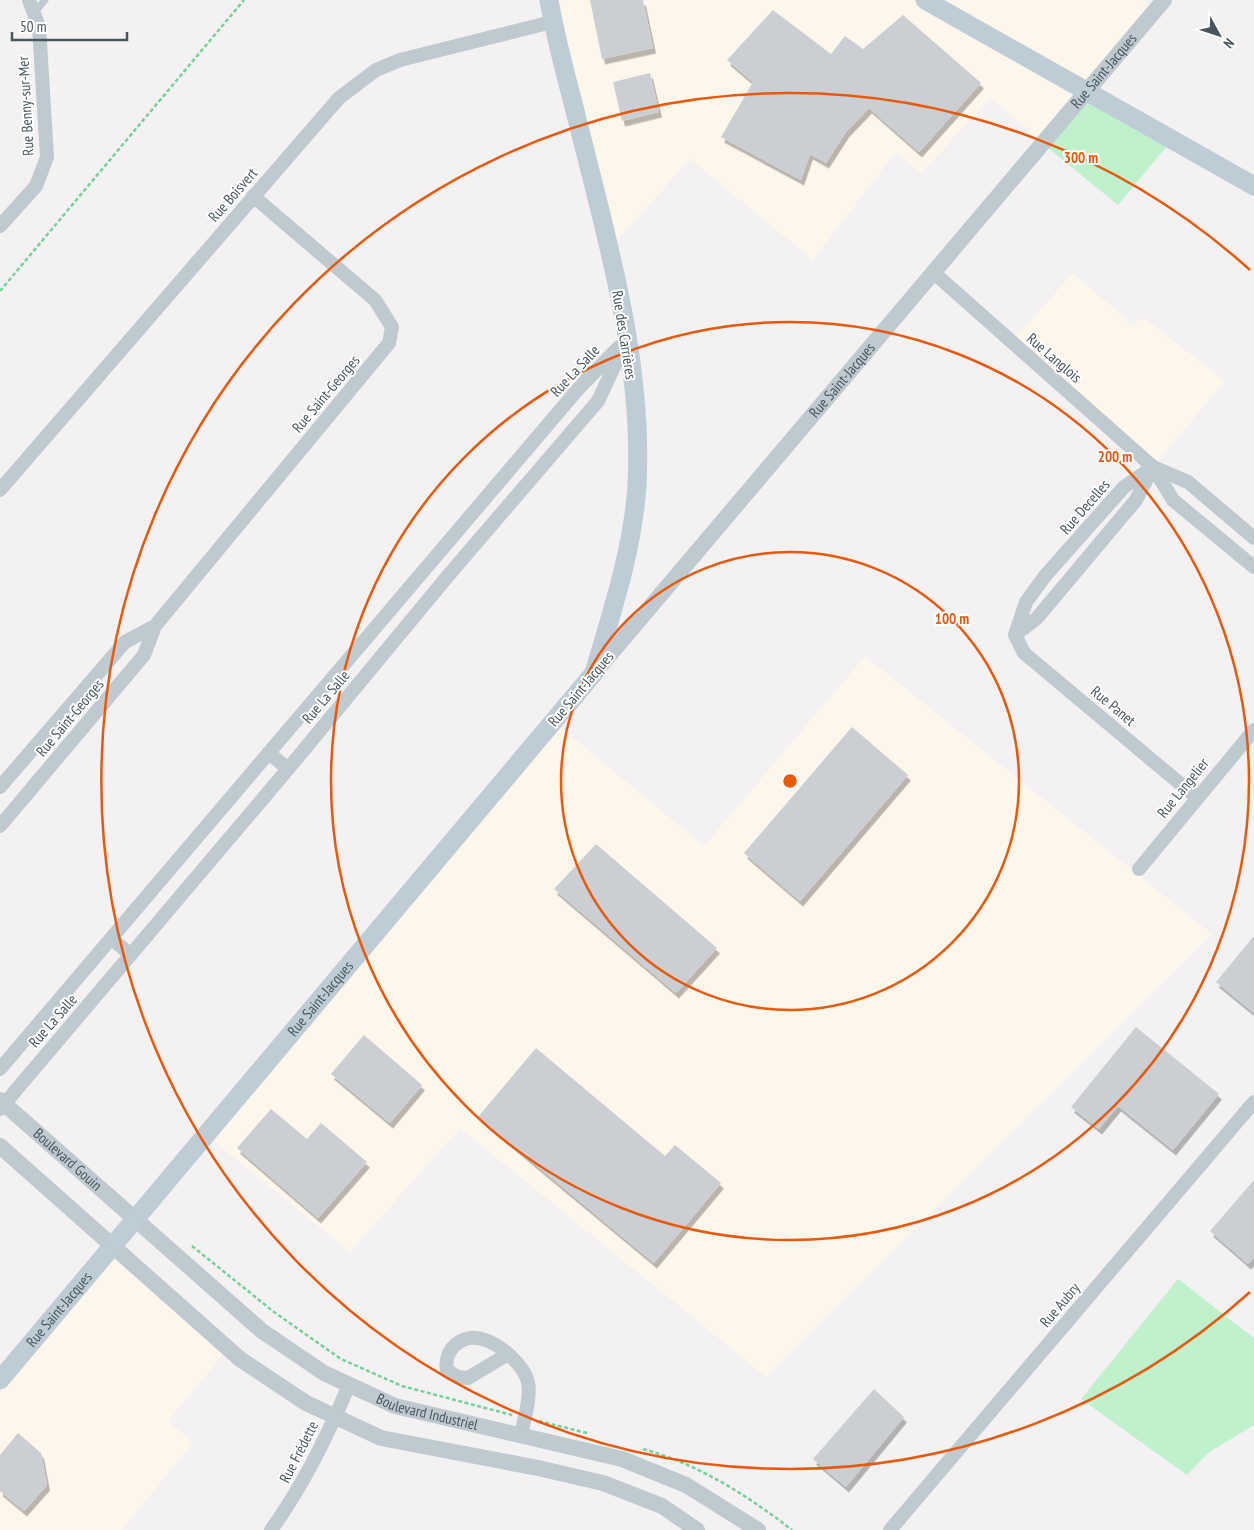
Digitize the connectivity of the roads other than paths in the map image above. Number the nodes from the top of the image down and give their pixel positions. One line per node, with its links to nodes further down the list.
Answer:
1 (29, 0): 6 (street, Rue Benny-sur-Mer)
2 (45, 0): 6 (lane)
3 (549, 0): 7 (main road, Rue des Carrières)
4 (927, 0): 8 (main road)
5 (1164, 0): 8 (street, Rue Saint-Jacques)
6 (34, 13): 11 (street, Rue Benny-sur-Mer)
7 (552, 22): 10 (street, Rue Boisvert); 13 (main road, Rue des Carrières)
8 (1086, 92): 9 (main road); 12 (street, Rue Saint-Jacques)
9 (1254, 186)
10 (253, 196): 15 (street, Rue Boisvert); 20 (street, Rue Saint-Georges)
11 (0, 226)
12 (933, 272): 14 (street, Rue Langlois); 22 (street, Rue Saint-Jacques)
13 (627, 339): 17 (street, Rue La Salle); 19 (street, Rue La Salle); 22 (main road, Rue des Carrières)
14 (1153, 467): 16 (street, Rue Langlois); 18 (street, Rue Langlois); 21 (street); 21 (street, Rue Decelles)
15 (0, 489)
16 (1254, 538)
17 (432, 563): 19 (street); 24 (street, Rue La Salle)
18 (1254, 568)
19 (447, 577): 25 (street, Rue La Salle)
20 (155, 626): 26 (street, Rue Saint-Georges); 28 (street, Rue Saint-Georges)
21 (1015, 635): 27 (street, Rue Panet)
22 (594, 672): 36 (main road, Rue Saint-Jacques)
23 (1254, 730): 27 (street, Rue Langelier)
24 (269, 753): 25 (street); 30 (street, Rue La Salle)
25 (288, 770): 31 (street, Rue La Salle)
26 (0, 787)
27 (1196, 797): 29 (street, Rue Langelier)
28 (0, 826)
29 (1139, 869)
30 (112, 939): 31 (street); 32 (street, Rue La Salle)
31 (131, 955): 33 (street, Rue La Salle)
32 (0, 1069)
33 (1, 1104): 36 (street, Boulevard Gouin)
34 (1253, 1104): 48 (street, Rue Aubry)
35 (0, 1146): 37 (street)
36 (136, 1218): 37 (main road, Rue Saint-Jacques); 40 (street, Boulevard Industriel)
37 (113, 1246): 39 (main road, Rue Saint-Jacques); 41 (street, Boulevard Industriel)
38 (508, 1354): 42 (street)
39 (0, 1380)
40 (348, 1385): 41 (street, Rue Frédette); 42 (street, Boulevard Industriel)
41 (335, 1417): 44 (street, Boulevard Industriel); 45 (street, Rue Frédette)
42 (521, 1435): 43 (street, Boulevard Industriel)
43 (667, 1478): 44 (street); 47 (street, Boulevard Industriel)
44 (657, 1504): 46 (street, Boulevard Industriel)
45 (271, 1530)
46 (697, 1530)
47 (758, 1530)
48 (890, 1530)

